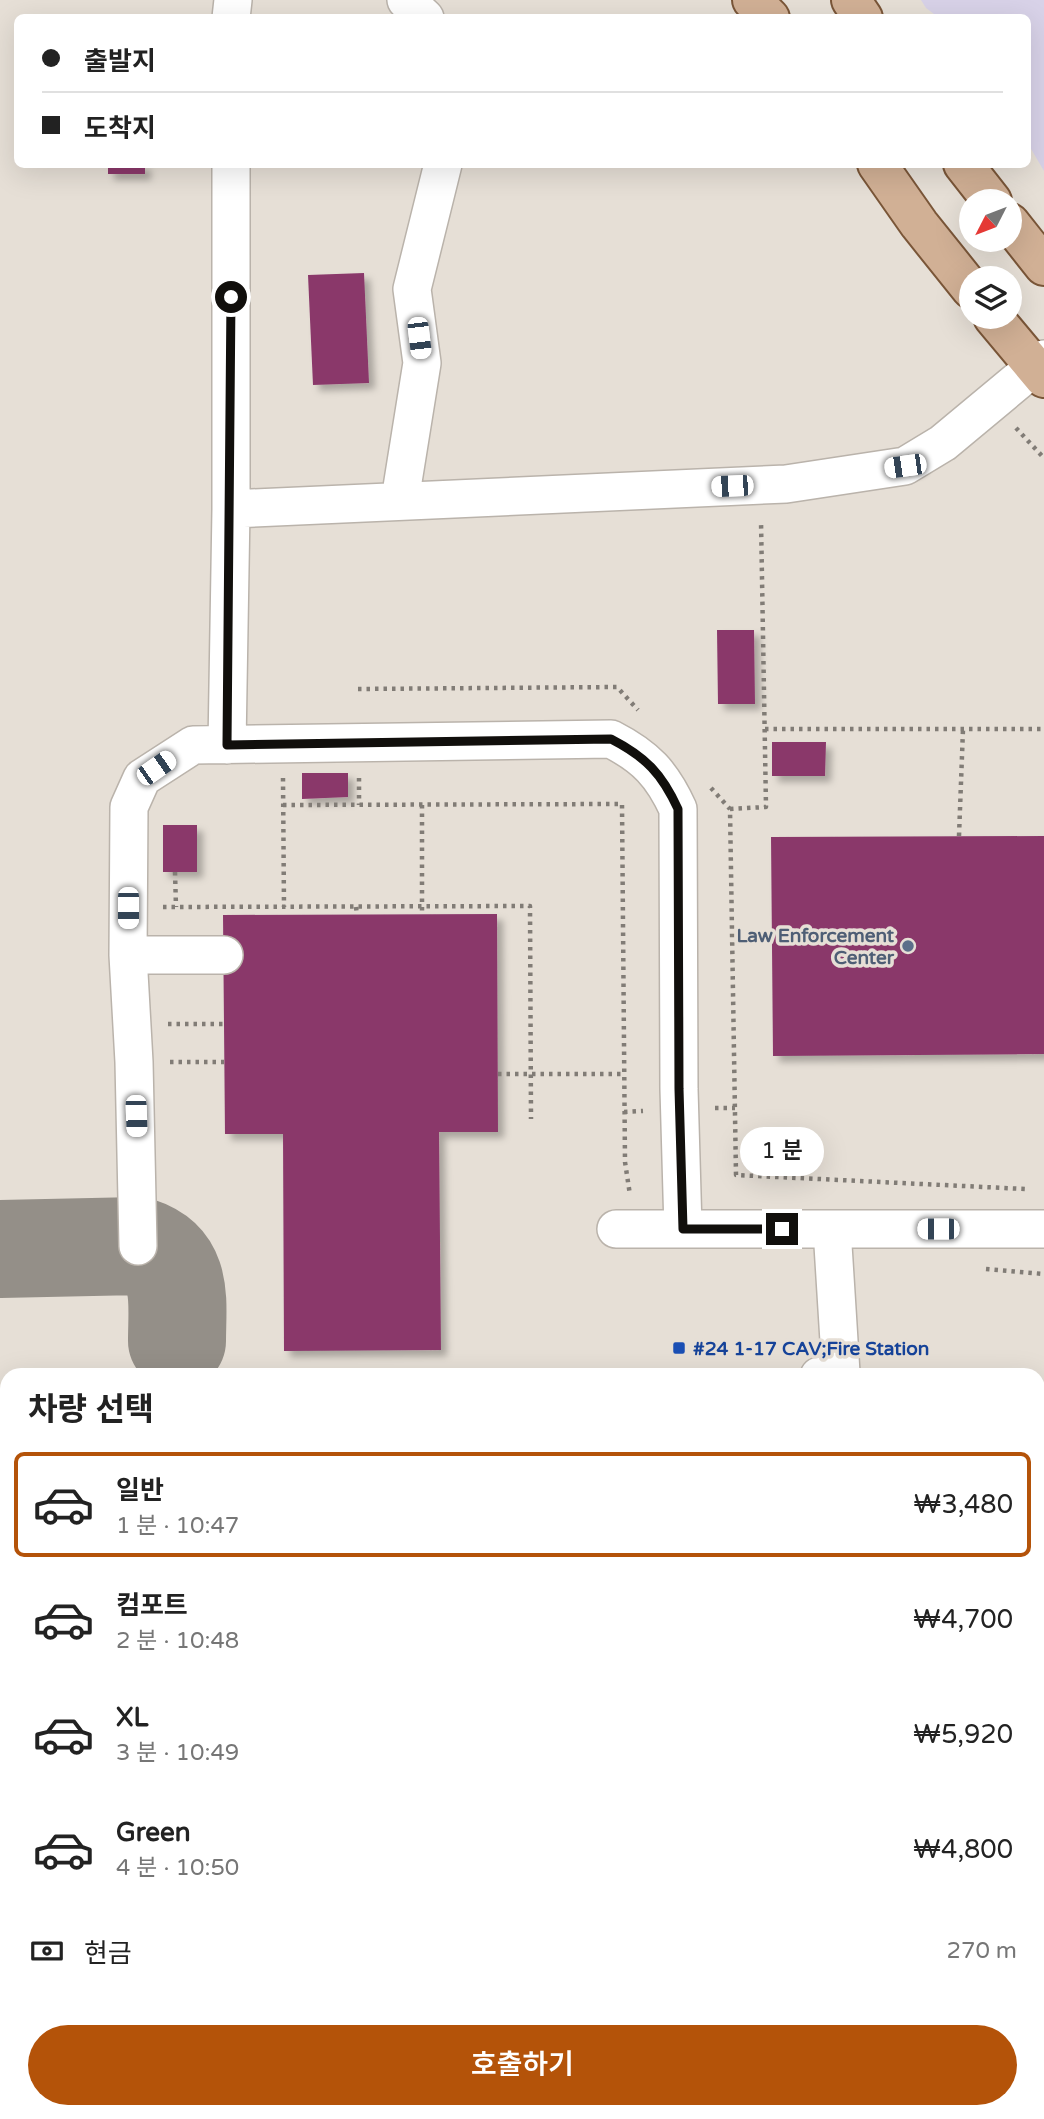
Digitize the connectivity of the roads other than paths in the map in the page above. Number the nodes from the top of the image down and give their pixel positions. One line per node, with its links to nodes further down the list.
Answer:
1 (406, 0): 3 (street)
2 (752, 0): 4 (main road)
3 (421, 14)
4 (766, 14)
5 (231, 168): 16 (street)
6 (442, 168): 15 (street)
7 (880, 168): 12 (main road)
8 (966, 168): 9 (main road)
9 (983, 189)
10 (1022, 238): 11 (main road)
11 (1044, 266)
12 (959, 274)
13 (1004, 329): 14 (main road)
14 (1041, 368): 15 (street)
15 (400, 500): 16 (street)
16 (231, 509): 17 (street)
17 (227, 745): 18 (street); 21 (street)
18 (128, 955): 19 (street); 24 (street)
19 (224, 955)
20 (616, 1229): 21 (street)
21 (683, 1229): 22 (street)
22 (832, 1229): 23 (street); 25 (street)
23 (1044, 1229)
24 (138, 1246)
25 (835, 1368)

